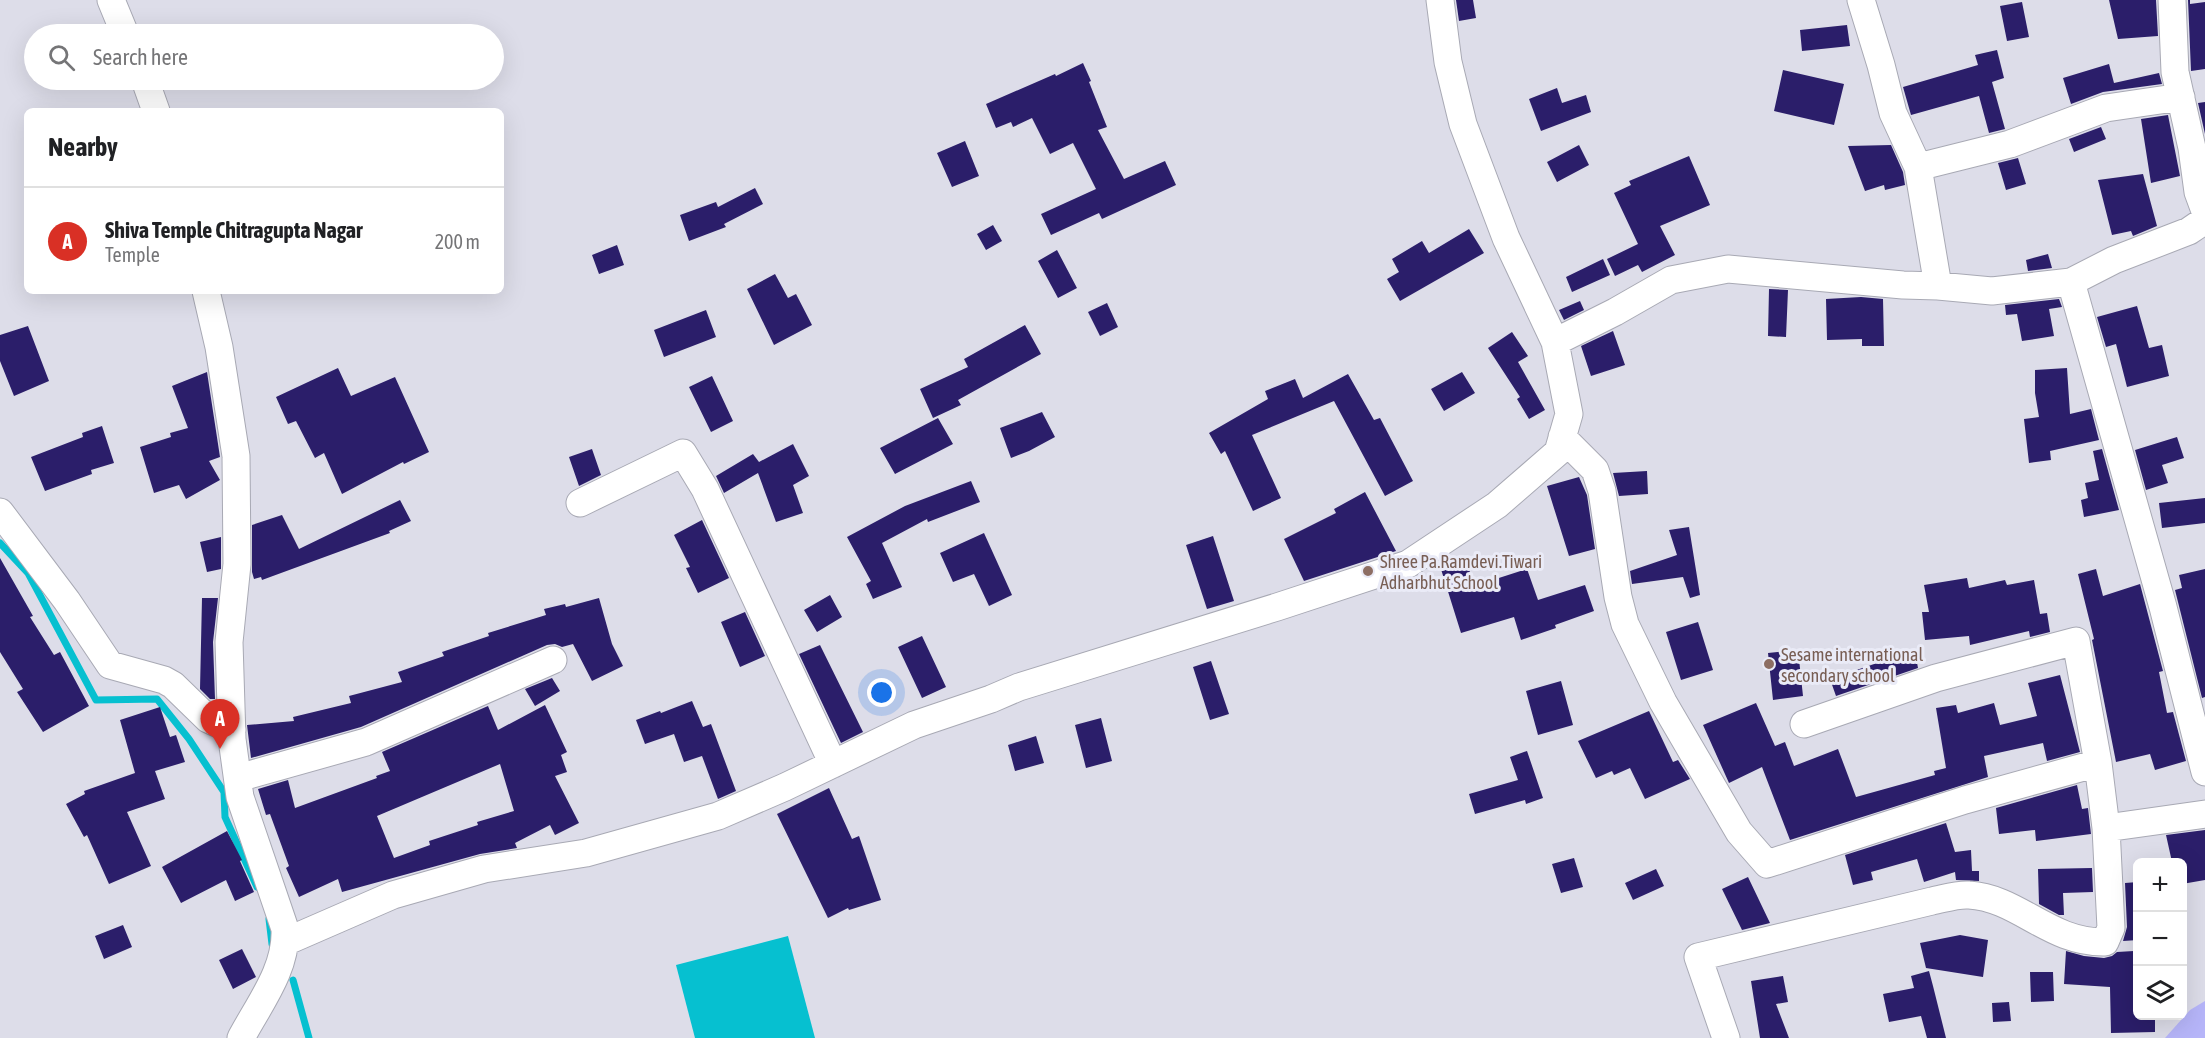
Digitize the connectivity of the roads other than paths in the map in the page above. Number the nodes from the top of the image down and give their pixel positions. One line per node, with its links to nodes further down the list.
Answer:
1 (111, 0): 5 (street)
2 (1440, 0): 15 (street)
3 (1861, 0): 9 (street)
4 (2172, 0): 7 (street)
5 (122, 24)
6 (149, 90): 8 (street)
7 (2181, 97): 9 (street); 10 (street)
8 (155, 108)
9 (1918, 167): 13 (street)
10 (2205, 211)
11 (2205, 220): 12 (street)
12 (2071, 282): 13 (street); 24 (street)
13 (1938, 286): 15 (street)
14 (207, 294): 21 (street)
15 (1555, 342): 16 (street)
16 (1562, 437): 22 (street); 23 (street)
17 (580, 503): 23 (street)
18 (0, 512): 21 (street)
19 (553, 660): 25 (street)
20 (1804, 724): 22 (street)
21 (232, 730): 25 (street)
22 (2098, 763): 27 (street)
23 (833, 764): 28 (street)
24 (2205, 772)
25 (238, 778): 28 (street)
26 (2205, 814): 27 (street)
27 (2106, 828): 30 (street)
28 (285, 942): 29 (street)
29 (241, 1038)
30 (1726, 1038)

